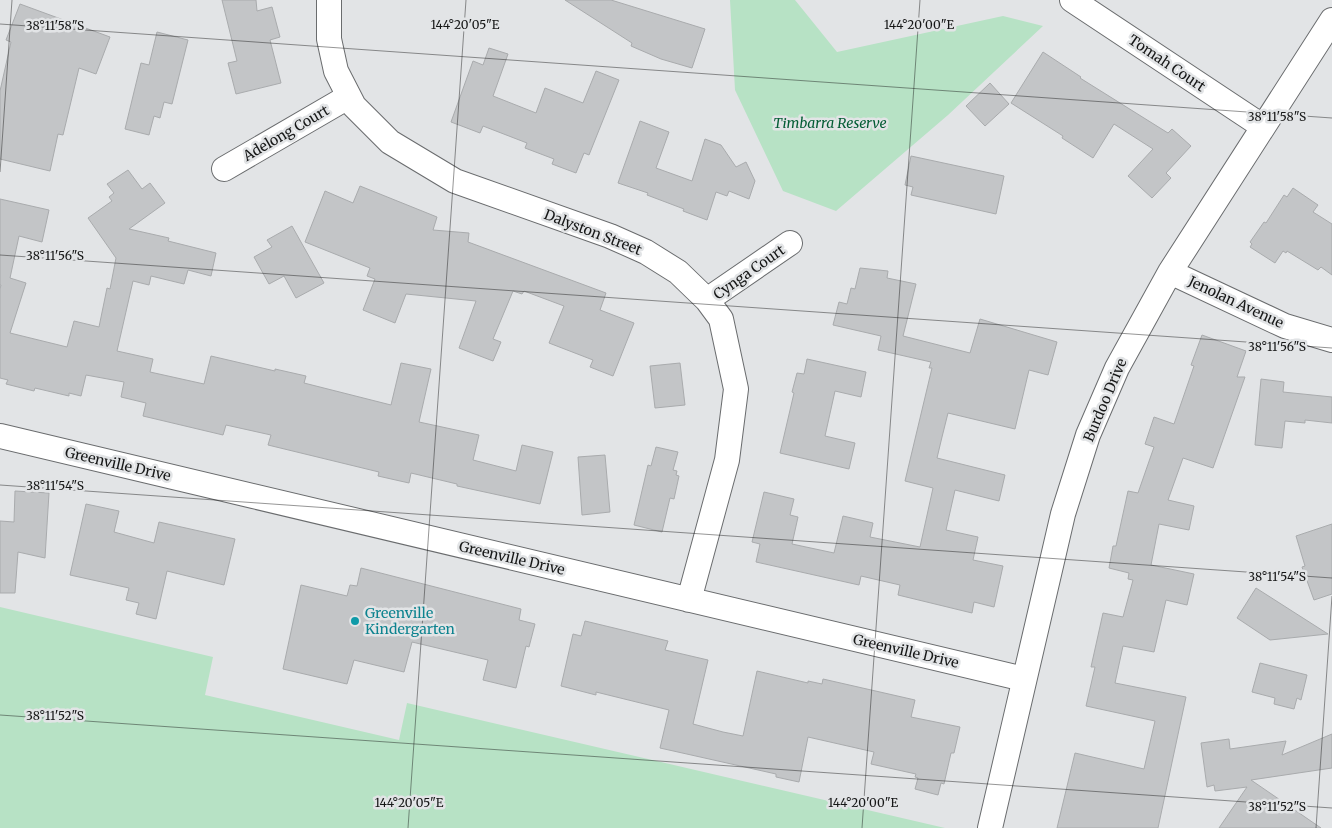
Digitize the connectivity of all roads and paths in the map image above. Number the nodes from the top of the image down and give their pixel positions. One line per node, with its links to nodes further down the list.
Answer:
1 (329, 0): 4 (street, Dalyston Street)
2 (1072, 0): 5 (street, Tomah Court)
3 (1332, 20): 5 (street, Burdoo Drive)
4 (348, 97): 6 (street, Adelong Court); 9 (street, Dalyston Street)
5 (1262, 126): 8 (street, Burdoo Drive)
6 (224, 169)
7 (790, 243): 9 (street, Cynga Court)
8 (1170, 272): 10 (street, Jenolan Avenue); 13 (street, Burdoo Drive)
9 (707, 300): 12 (street, Dalyston Street)
10 (1332, 340)
11 (0, 436): 12 (street, Greenville Drive)
12 (690, 600): 13 (street, Greenville Drive)
13 (1024, 679): 14 (street, Burdoo Drive)
14 (990, 828)

